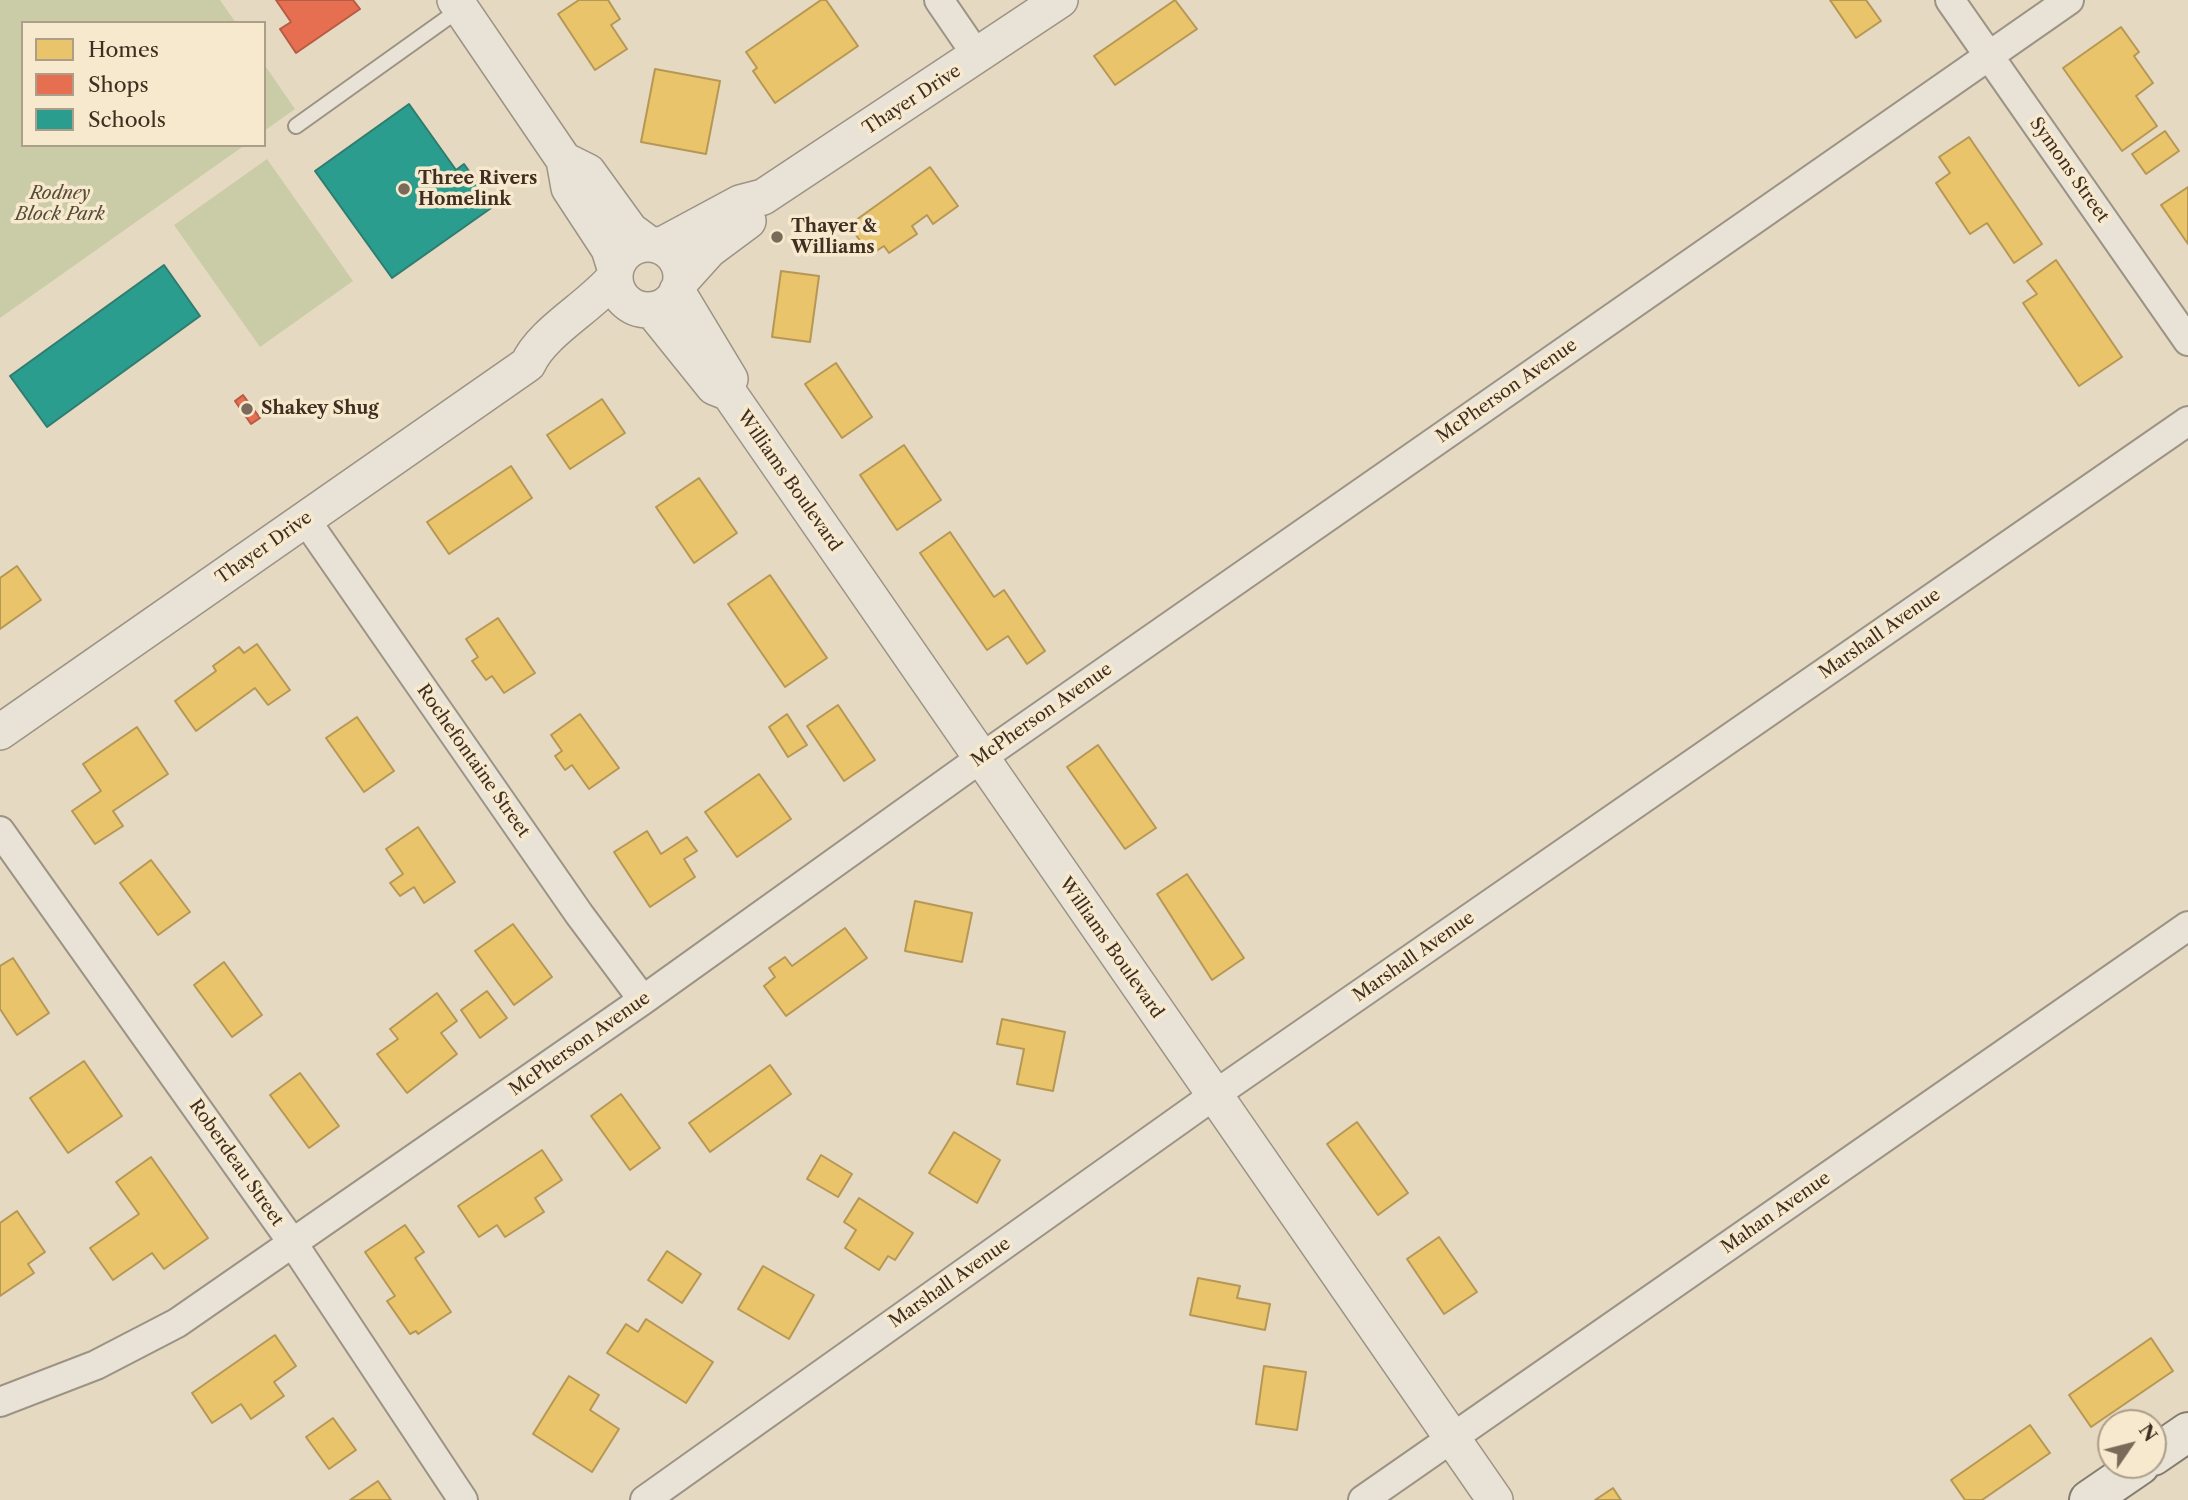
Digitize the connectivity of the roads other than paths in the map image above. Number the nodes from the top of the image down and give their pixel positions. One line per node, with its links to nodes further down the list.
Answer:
1 (939, 0): 7 (street)
2 (1060, 0): 7 (street, Thayer Drive)
3 (1950, 0): 6 (street, Symons Street)
4 (2069, 0): 6 (street, McPherson Avenue)
5 (458, 4): 8 (lane); 9 (street)
6 (1989, 55): 14 (street, Symons Street); 19 (street, McPherson Avenue)
7 (978, 57): 10 (street, Thayer Drive)
8 (296, 126)
9 (565, 160): 11 (street); 12 (street)
10 (763, 197): 11 (street, Thayer Drive); 13 (street, Thayer Drive)
11 (654, 245): 12 (street); 13 (street)
12 (615, 273): 13 (street); 15 (street, Thayer Drive)
13 (661, 298): 15 (street, Thayer Drive); 19 (street, Williams Boulevard)
14 (2188, 341)
15 (528, 363): 17 (street, Thayer Drive)
16 (2188, 421): 23 (street, Marshall Avenue)
17 (305, 519): 18 (street, Thayer Drive); 22 (street, Rochefontaine Street)
18 (0, 732)
19 (981, 758): 22 (street, McPherson Avenue); 23 (street, Williams Boulevard)
20 (0, 831): 24 (street, Roberdeau Street)
21 (2188, 926): 27 (street, Mahan Avenue)
22 (643, 1000): 24 (street, McPherson Avenue)
23 (1213, 1096): 27 (street, Williams Boulevard); 31 (street, Marshall Avenue)
24 (292, 1242): 25 (street, McPherson Avenue); 30 (street, Roberdeau Street)
25 (0, 1402)
26 (2188, 1432): 28 (main road)
27 (1452, 1438): 32 (street, Mahan Avenue); 33 (street, Williams Boulevard)
28 (2167, 1446)
29 (2120, 1479): 34 (main road)
30 (463, 1500)
31 (645, 1500)
32 (1363, 1500)
33 (1495, 1500)
34 (2089, 1500)

